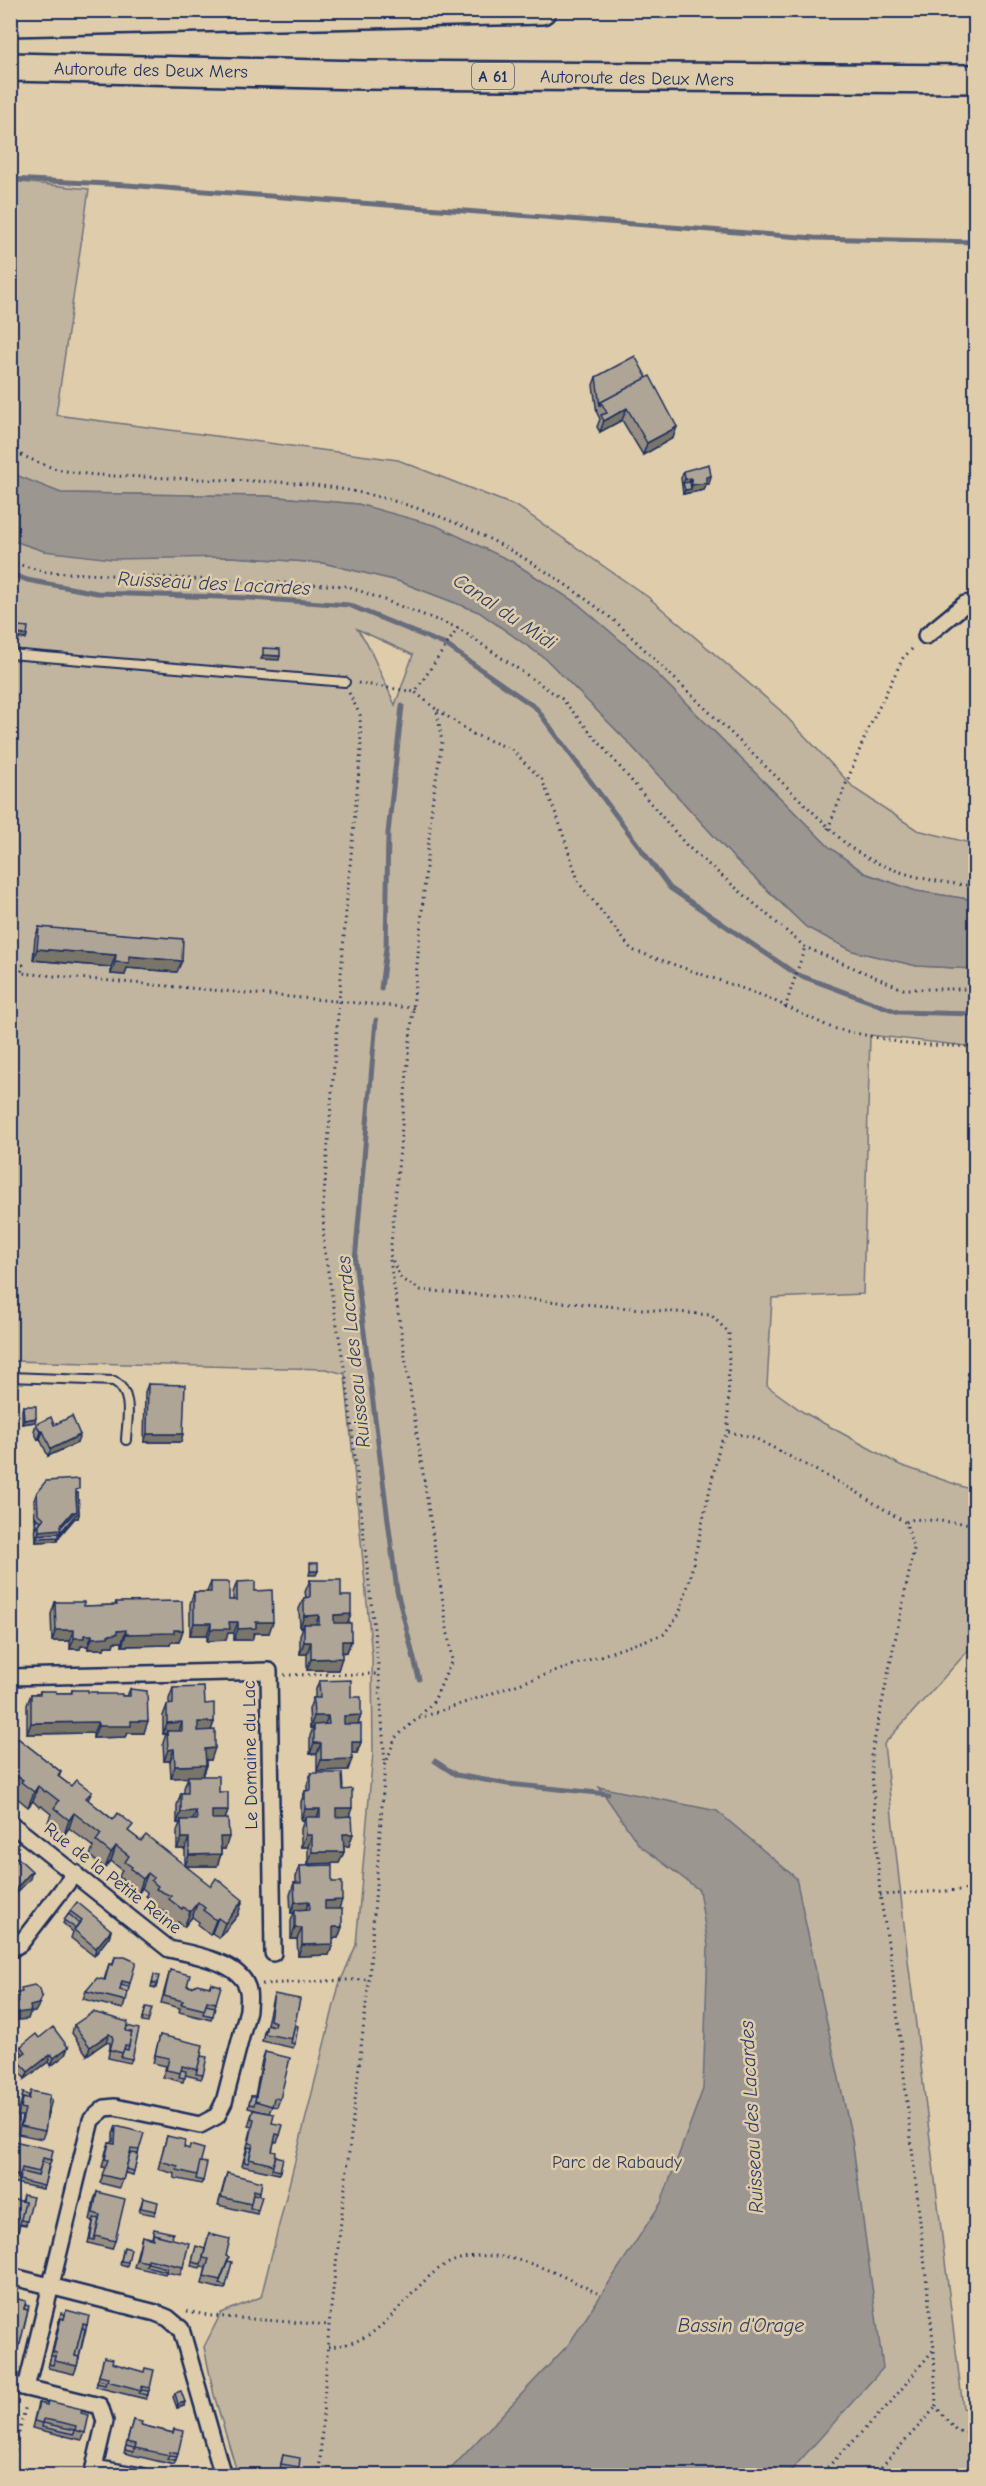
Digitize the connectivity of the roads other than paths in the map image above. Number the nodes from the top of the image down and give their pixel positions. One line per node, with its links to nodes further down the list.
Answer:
1 (542, 10): 2 (highway)
2 (10, 22)
3 (10, 67): 4 (highway, Autoroute des Deux Mers / A 61)
4 (975, 79)
5 (975, 602): 6 (street)
6 (926, 636)
7 (10, 654): 8 (lane)
8 (345, 682)
9 (10, 1377): 10 (lane)
10 (126, 1440)
11 (10, 1677): 15 (street, Le Domaine du Lac)
12 (10, 1823): 13 (street, Rue de la Petite Reine)
13 (75, 1874): 14 (street); 17 (street, Rue de la Petite Reine)
14 (10, 1950)
15 (273, 1953)
16 (10, 2276): 17 (street)
17 (51, 2286): 18 (street); 21 (street)
18 (22, 2387): 19 (street)
19 (93, 2472): 20 (street)
20 (141, 2475)
21 (223, 2475)

